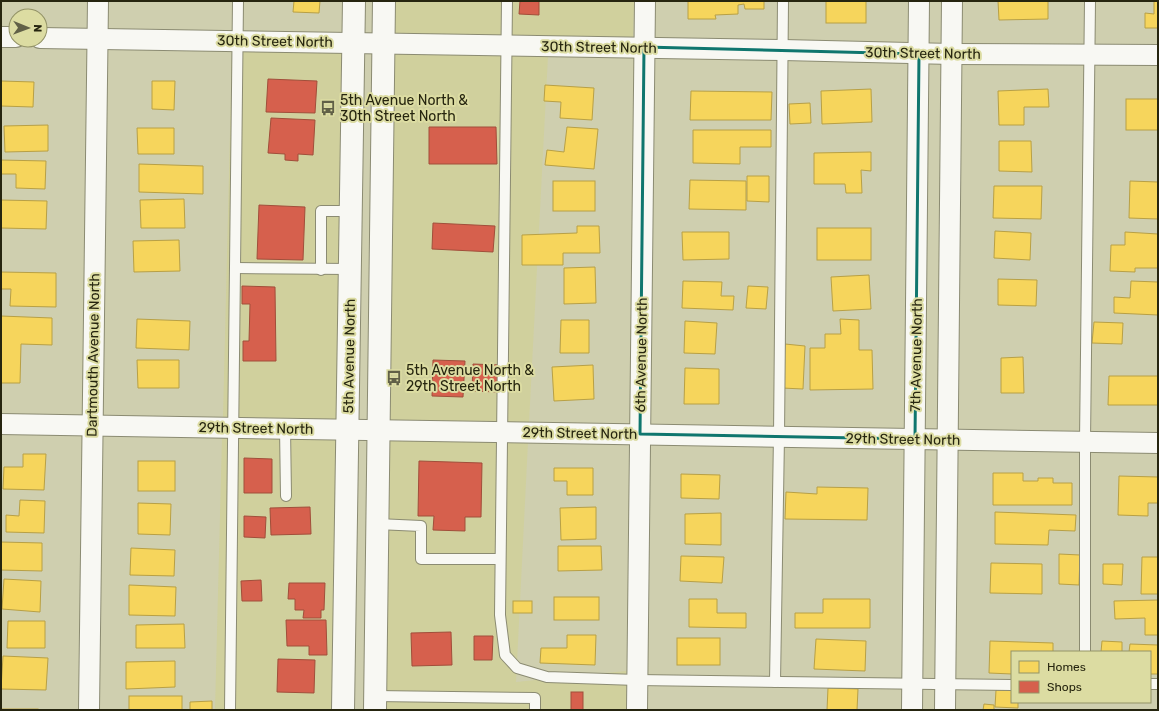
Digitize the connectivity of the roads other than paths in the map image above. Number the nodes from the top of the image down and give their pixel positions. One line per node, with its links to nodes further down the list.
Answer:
1 (98, 1): 12 (street, Dartmouth Avenue North)
2 (238, 1): 13 (lane)
3 (354, 1): 14 (main road, 5th Avenue North)
4 (384, 1): 15 (main road)
5 (508, 1): 16 (lane)
6 (644, 1): 17 (street, 6th Avenue North)
7 (784, 1): 18 (lane)
8 (919, 1): 19 (street, 7th Avenue North)
9 (952, 1): 20 (street)
10 (1090, 1): 21 (lane)
11 (48, 38): 12 (street, 30th Street North)
12 (97, 38): 13 (street, 30th Street North); 28 (street, Dartmouth Avenue North)
13 (238, 41): 14 (street, 30th Street North); 24 (lane)
14 (354, 43): 15 (street, 30th Street North); 23 (main road, 5th Avenue North)
15 (384, 43): 16 (street, 30th Street North); 32 (main road)
16 (507, 45): 17 (street, 30th Street North); 33 (lane)
17 (644, 47): 18 (street, 30th Street North); 34 (street, 6th Avenue North)
18 (783, 50): 19 (street, 30th Street North); 35 (lane)
19 (919, 54): 20 (street, 30th Street North); 36 (street, 7th Avenue North)
20 (952, 54): 21 (street, 30th Street North); 37 (street)
21 (1089, 54): 22 (street, 30th Street North); 38 (lane)
22 (1158, 55)
23 (351, 211): 25 (lane); 26 (main road, 5th Avenue North)
24 (235, 268): 25 (lane); 29 (lane)
25 (320, 270): 26 (lane)
26 (350, 270): 31 (main road, 5th Avenue North)
27 (1, 424): 28 (street, 29th Street North)
28 (93, 425): 29 (street, 29th Street North); 50 (street, Dartmouth Avenue North)
29 (234, 428): 30 (street, 29th Street North); 51 (lane)
30 (285, 428): 31 (street, 29th Street North); 40 (lane)
31 (348, 430): 32 (street, 29th Street North); 52 (main road, 5th Avenue North)
32 (378, 430): 33 (street, 29th Street North); 41 (main road)
33 (502, 432): 34 (street, 29th Street North); 42 (lane)
34 (640, 434): 35 (street, 29th Street North); 44 (street, 6th Avenue North)
35 (779, 436): 36 (street, 29th Street North); 45 (lane)
36 (915, 439): 37 (street, 29th Street North); 46 (street, 7th Avenue North)
37 (948, 439): 38 (street, 29th Street North); 47 (street)
38 (1085, 442): 39 (street, 29th Street North); 43 (lane)
39 (1158, 443)
40 (286, 496)
41 (377, 524): 42 (lane); 49 (main road)
42 (500, 559): 44 (lane)
43 (1085, 651)
44 (637, 680): 45 (lane); 54 (street, 6th Avenue North)
45 (775, 682): 46 (lane)
46 (912, 684): 47 (lane); 55 (street, 7th Avenue North)
47 (945, 684): 48 (lane); 56 (street)
48 (1011, 685)
49 (375, 703): 53 (lane)
50 (89, 710)
51 (230, 710)
52 (343, 710)
53 (535, 710)
54 (637, 710)
55 (912, 710)
56 (945, 710)

